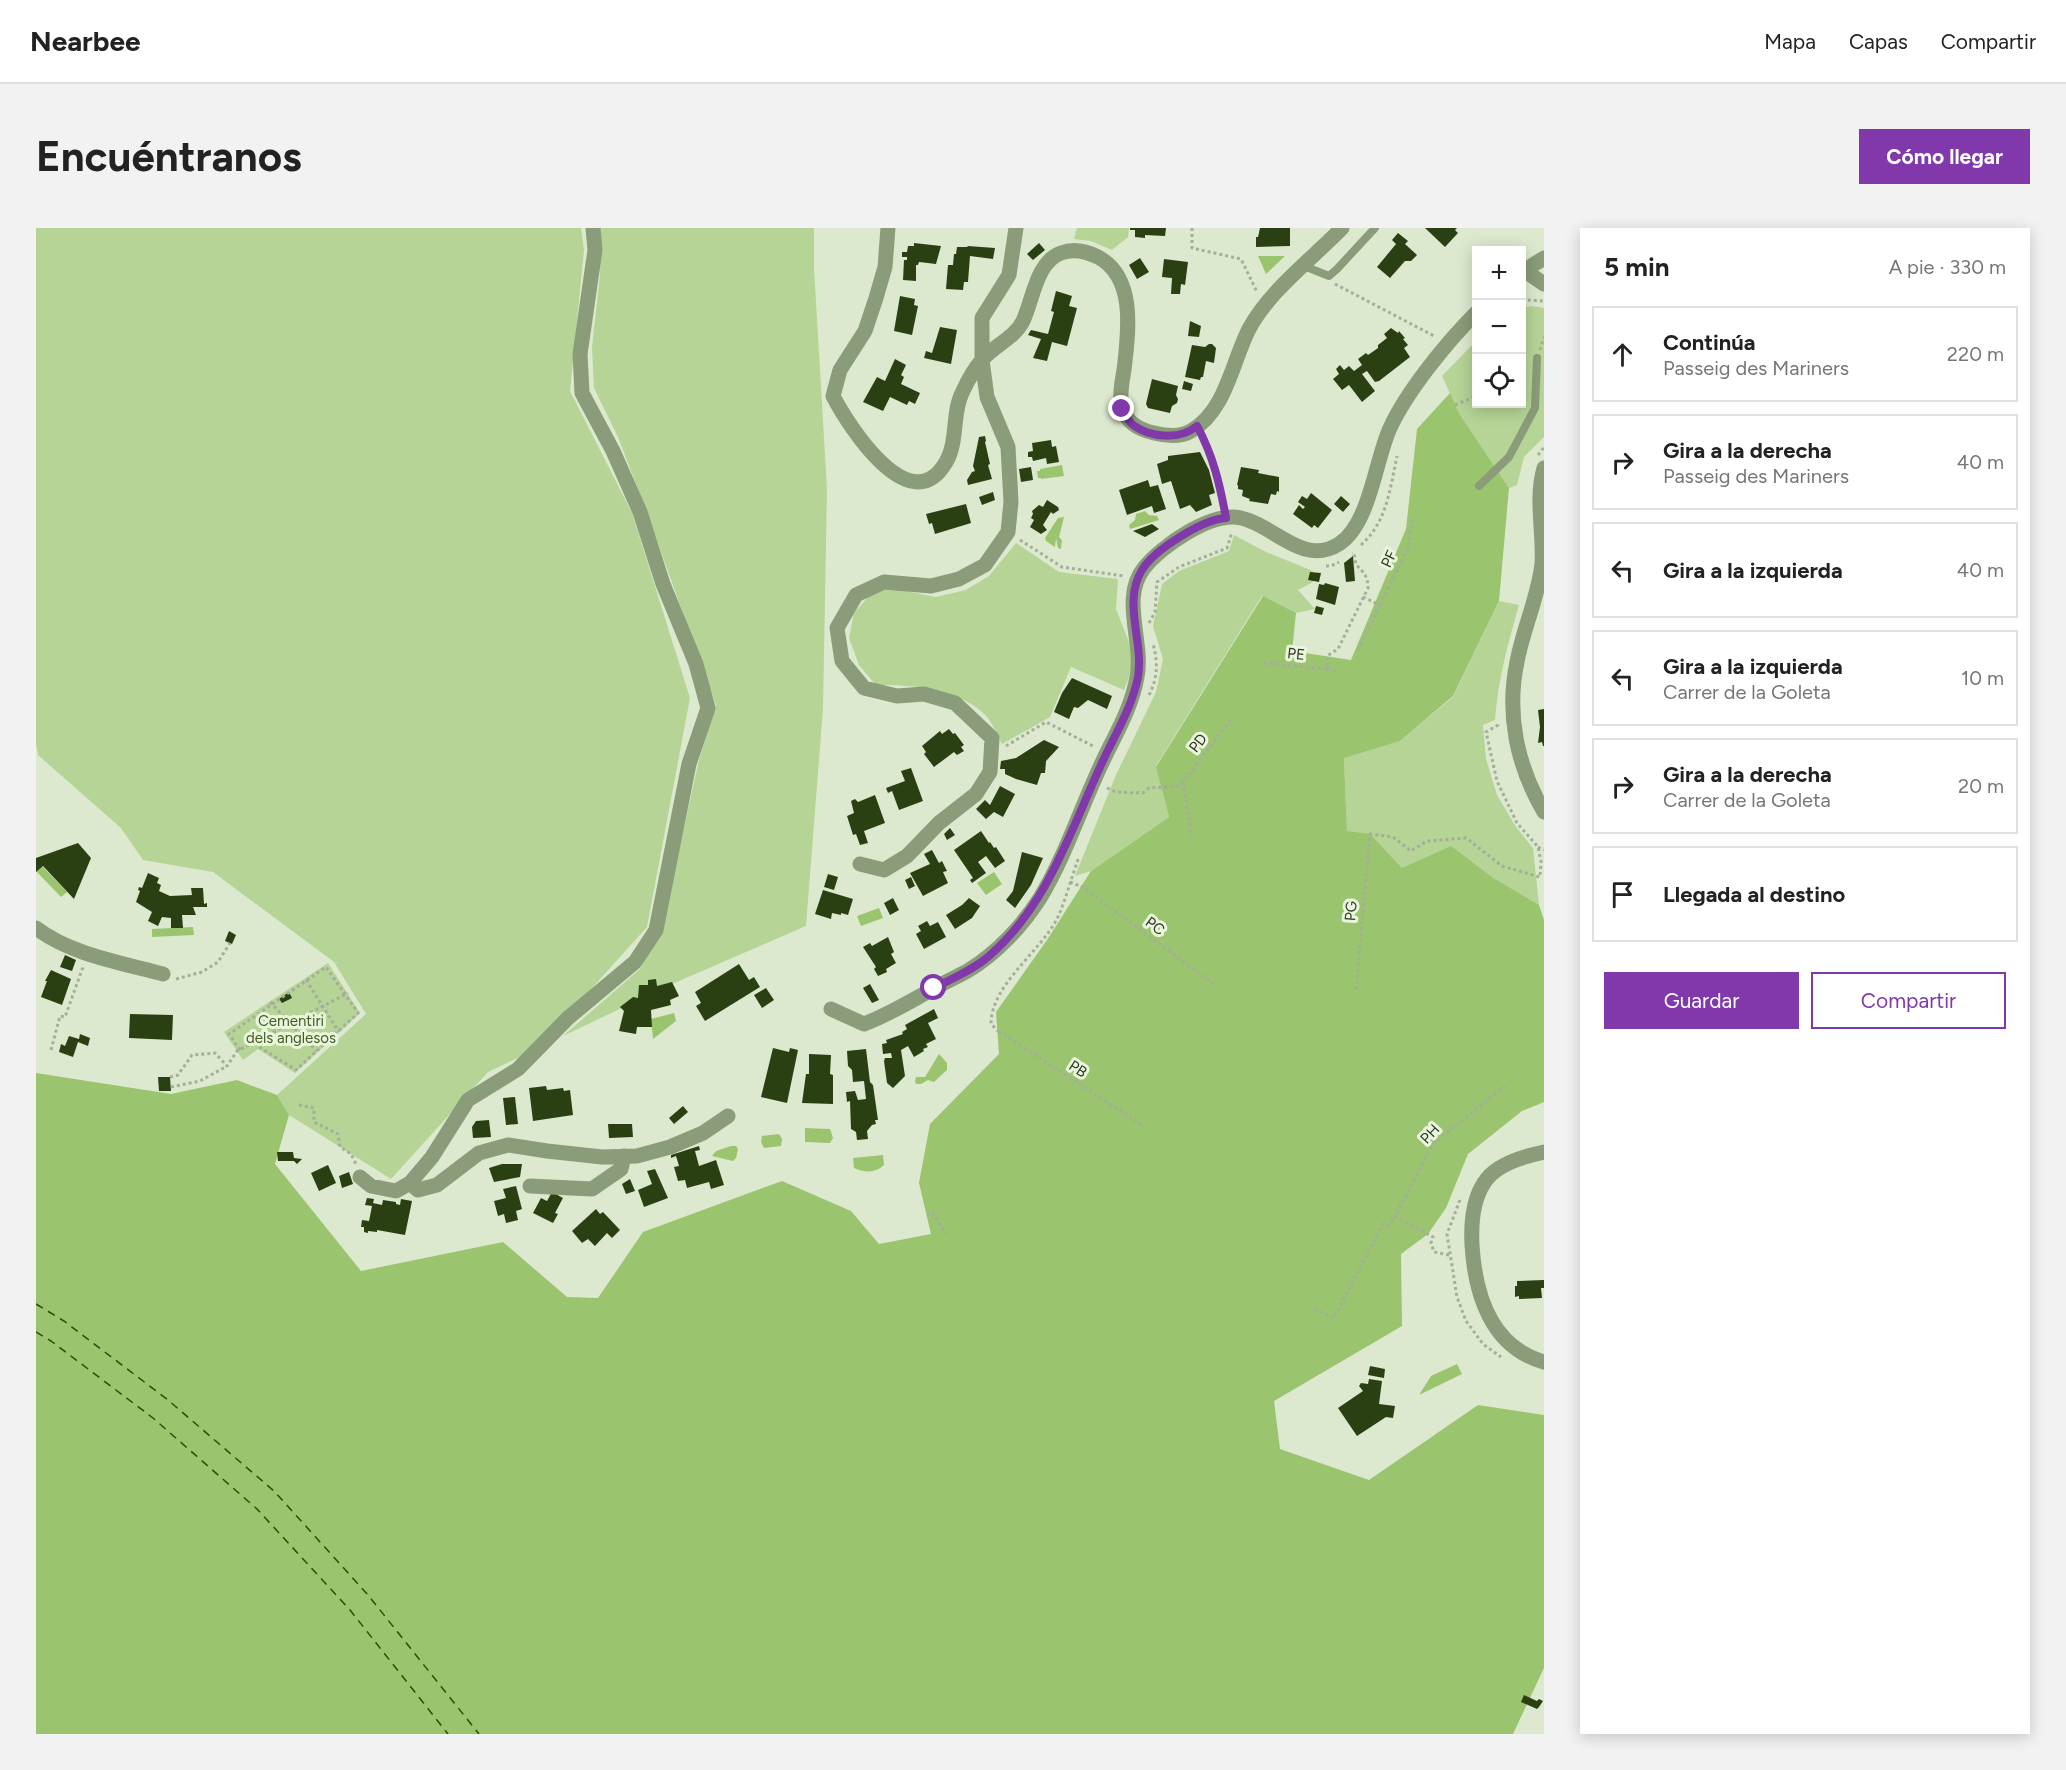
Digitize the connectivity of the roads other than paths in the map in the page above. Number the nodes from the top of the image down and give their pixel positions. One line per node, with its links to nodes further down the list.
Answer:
1 (593, 228): 25 (street)
2 (888, 228): 13 (street)
3 (1016, 228): 13 (street)
4 (1342, 228): 7 (street)
5 (1375, 228): 7 (lane)
6 (1544, 258): 8 (street)
7 (1304, 266): 13 (street)
8 (1526, 269)
9 (1526, 273): 10 (street)
10 (1544, 284)
11 (1472, 317): 20 (street)
12 (1536, 358): 15 (lane)
13 (982, 360): 17 (street)
14 (1544, 468): 16 (street)
15 (1479, 486)
16 (1544, 812)
17 (861, 864)
18 (36, 928): 19 (street)
19 (163, 974)
20 (831, 1009)
21 (728, 1116): 23 (street)
22 (1544, 1152): 27 (street)
23 (624, 1156): 25 (street); 26 (street)
24 (360, 1176): 25 (street)
25 (410, 1183)
26 (530, 1186)
27 (1544, 1362)

